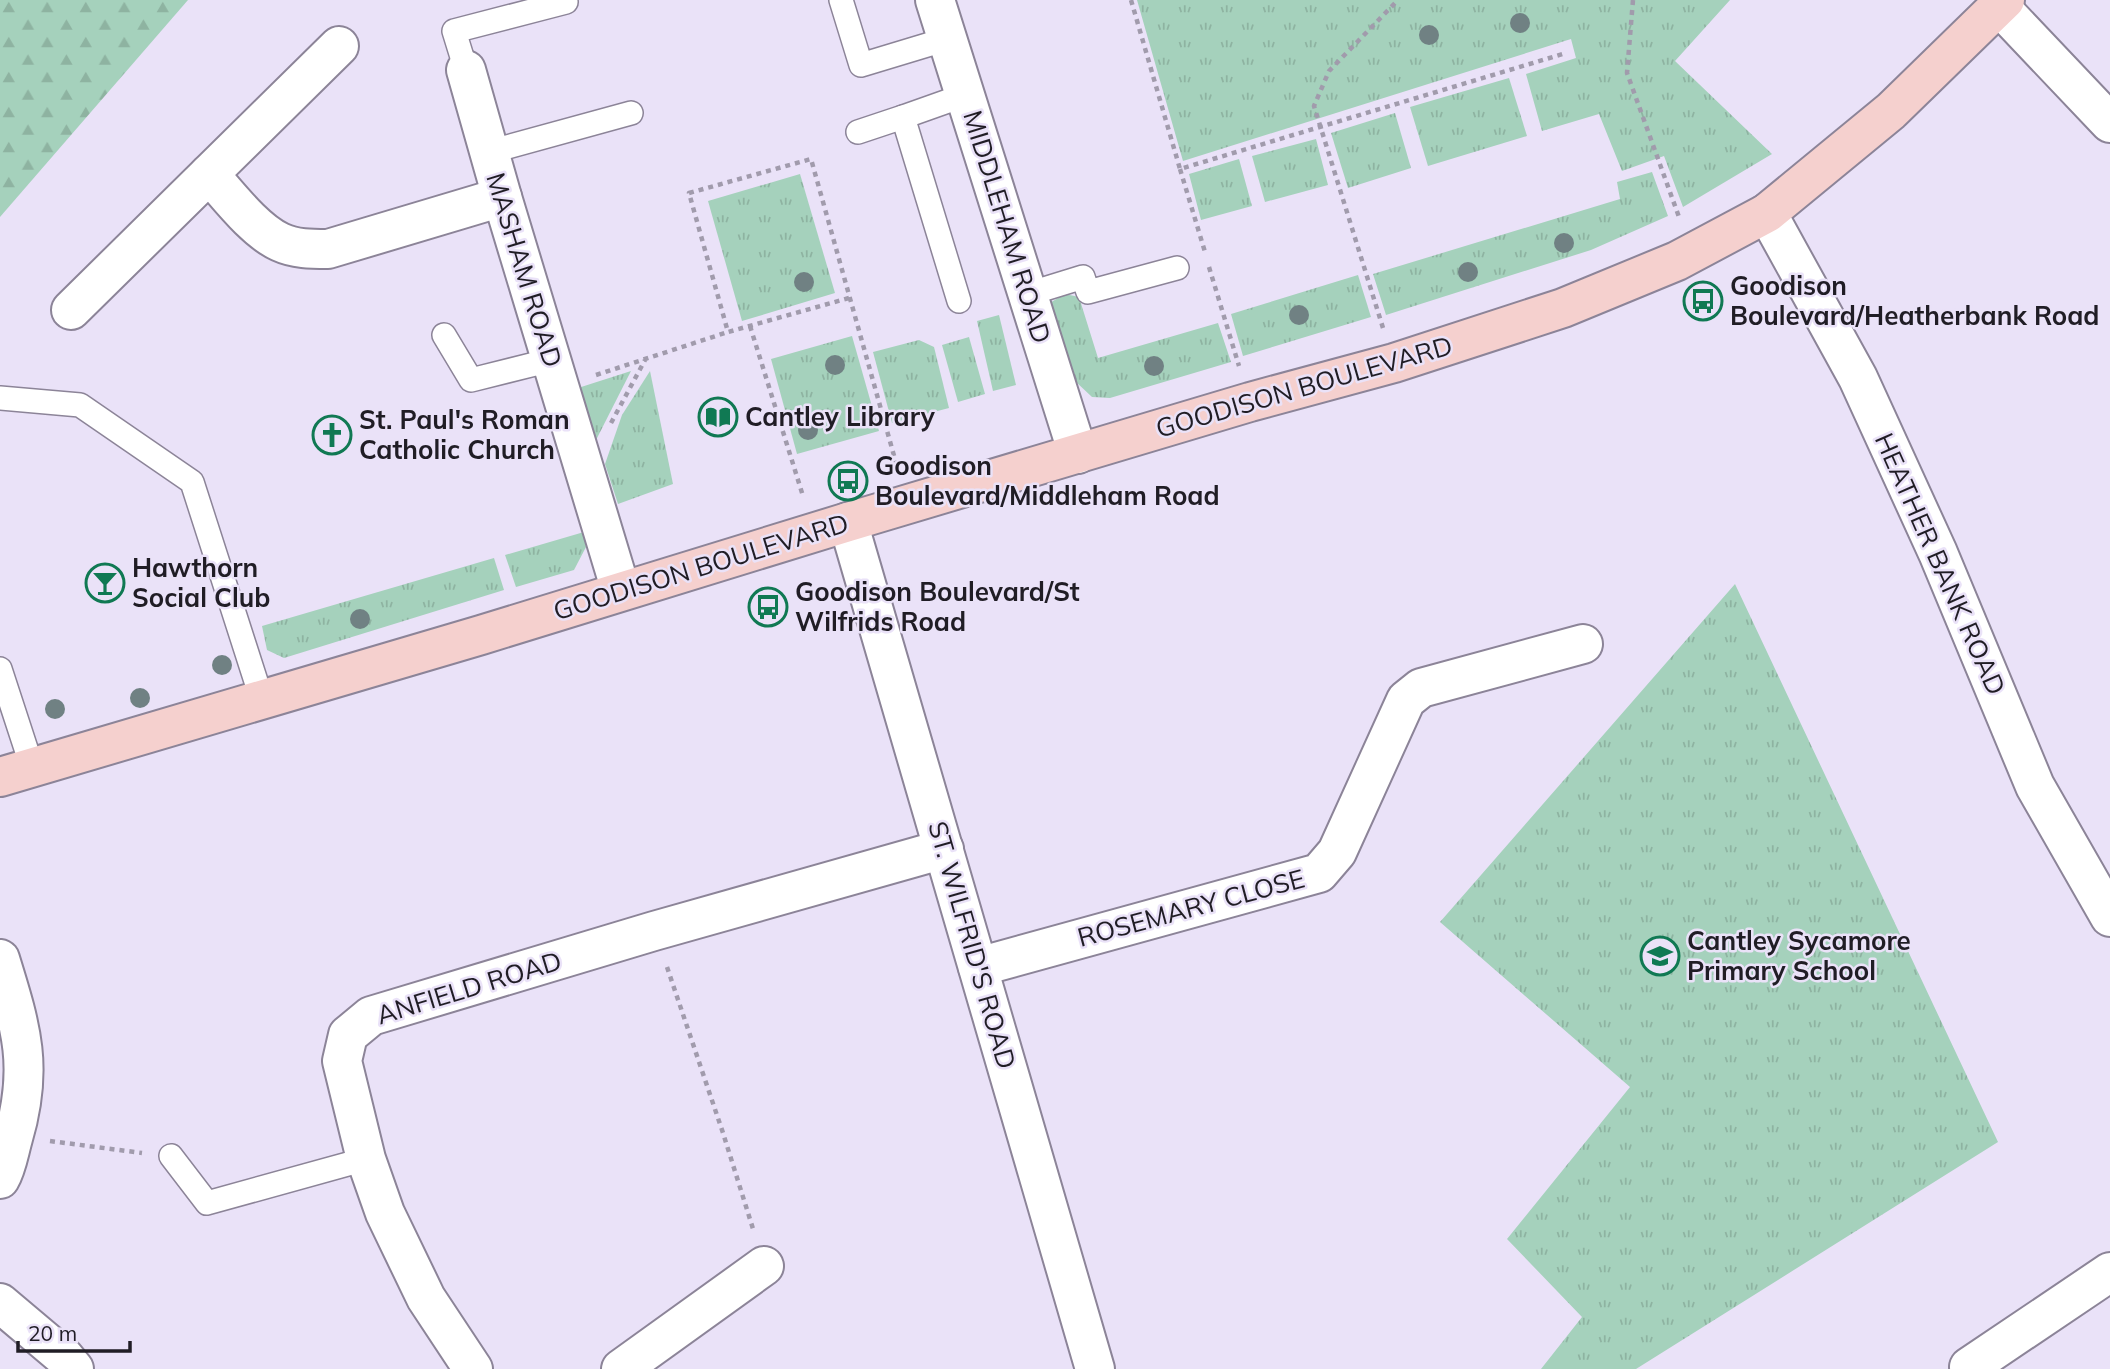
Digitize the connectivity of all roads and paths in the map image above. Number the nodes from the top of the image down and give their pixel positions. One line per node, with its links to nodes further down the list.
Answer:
1 (841, 0): 8 (lane)
2 (935, 0): 8 (street, MIDDLEHAM ROAD)
3 (1131, 0): 19 (path)
4 (1398, 0): 16 (path)
5 (1633, 0): 23 (path)
6 (566, 2): 11 (lane)
7 (2002, 3): 15 (street); 22 (street, GOODISON BOULEVARD)
8 (947, 39): 12 (street, MIDDLEHAM ROAD)
9 (339, 46): 20 (street)
10 (1566, 53): 16 (path)
11 (466, 70): 18 (street, MASHAM ROAD)
12 (965, 95): 14 (lane); 25 (street, MIDDLEHAM ROAD)
13 (631, 113): 18 (lane)
14 (904, 117): 17 (lane); 27 (lane)
15 (2110, 123)
16 (1321, 127): 19 (path); 33 (path)
17 (858, 132)
18 (489, 152): 21 (street, MASHAM ROAD)
19 (1180, 169): 36 (path)
20 (209, 174): 21 (street); 28 (street)
21 (502, 197): 34 (street, MASHAM ROAD)
22 (1767, 212): 23 (street, GOODISON BOULEVARD); 47 (street, HEATHER BANK ROAD)
23 (1692, 253): 33 (street, GOODISON BOULEVARD)
24 (1177, 268): 25 (lane)
25 (1028, 294): 38 (street, MIDDLEHAM ROAD)
26 (849, 298): 29 (path); 30 (path); 39 (path)
27 (959, 301)
28 (71, 310)
29 (750, 326): 30 (path); 40 (path)
30 (728, 332): 32 (path)
31 (444, 335): 34 (lane)
32 (646, 359): 34 (path); 37 (path)
33 (1394, 363): 36 (street, GOODISON BOULEVARD)
34 (555, 373): 41 (street, MASHAM ROAD)
35 (0, 398): 44 (lane)
36 (1250, 402): 38 (street, GOODISON BOULEVARD)
37 (611, 424)
38 (1078, 454): 39 (street, GOODISON BOULEVARD)
39 (908, 505): 40 (street, GOODISON BOULEVARD)
40 (831, 527): 41 (street, GOODISON BOULEVARD); 46 (street, ST. WILFRID'S ROAD)
41 (621, 591): 44 (street, GOODISON BOULEVARD)
42 (1583, 644): 50 (street, ROSEMARY CLOSE)
43 (0, 669): 45 (lane)
44 (262, 700): 45 (street, GOODISON BOULEVARD)
45 (16, 772)
46 (944, 849): 48 (street, ANFIELD ROAD); 50 (street, ST. WILFRID'S ROAD)
47 (2110, 917)
48 (654, 931): 53 (street, ANFIELD ROAD); 55 (path)
49 (0, 959): 51 (street)
50 (978, 967): 62 (street, ST. WILFRID'S ROAD)
51 (13, 1136): 52 (path); 54 (street)
52 (171, 1156): 53 (lane)
53 (366, 1159): 60 (street, ANFIELD ROAD)
54 (0, 1179)
55 (764, 1266): 61 (street)
56 (2110, 1272): 58 (street)
57 (0, 1303): 59 (street)
58 (1969, 1367)
59 (74, 1369)
60 (473, 1369)
61 (621, 1369)
62 (1095, 1369)

